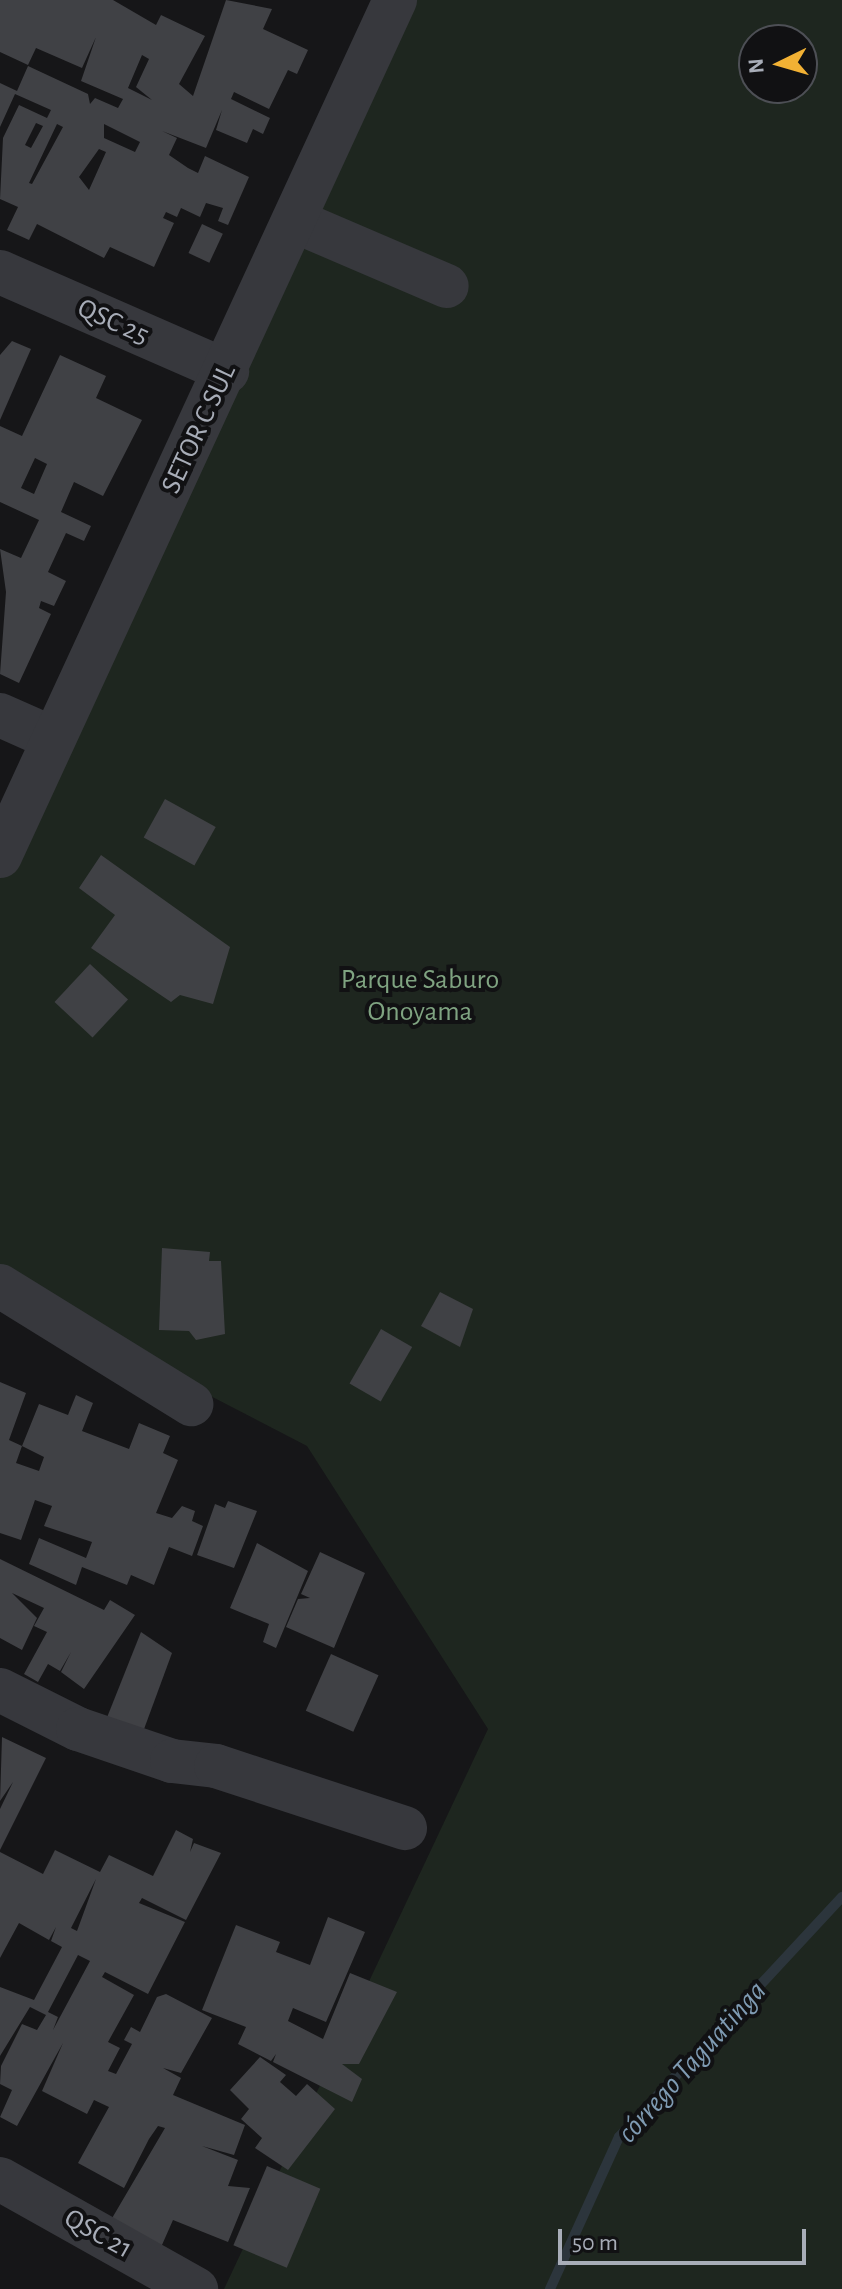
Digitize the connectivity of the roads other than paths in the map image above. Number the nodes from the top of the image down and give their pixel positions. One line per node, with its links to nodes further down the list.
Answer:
1 (395, 0): 2 (street, SETOR C SUL)
2 (295, 221): 4 (street); 5 (street, SETOR C SUL)
3 (0, 272): 5 (street, QSC 25)
4 (447, 286)
5 (227, 371): 7 (street, SETOR C SUL)
6 (0, 715): 7 (street)
7 (52, 738): 8 (street, SETOR C SUL)
8 (0, 856)
9 (0, 1286): 10 (street)
10 (191, 1404)
11 (0, 1690): 12 (street)
12 (405, 1828)
13 (0, 2179): 14 (street, QSC 21)
14 (196, 2289)

